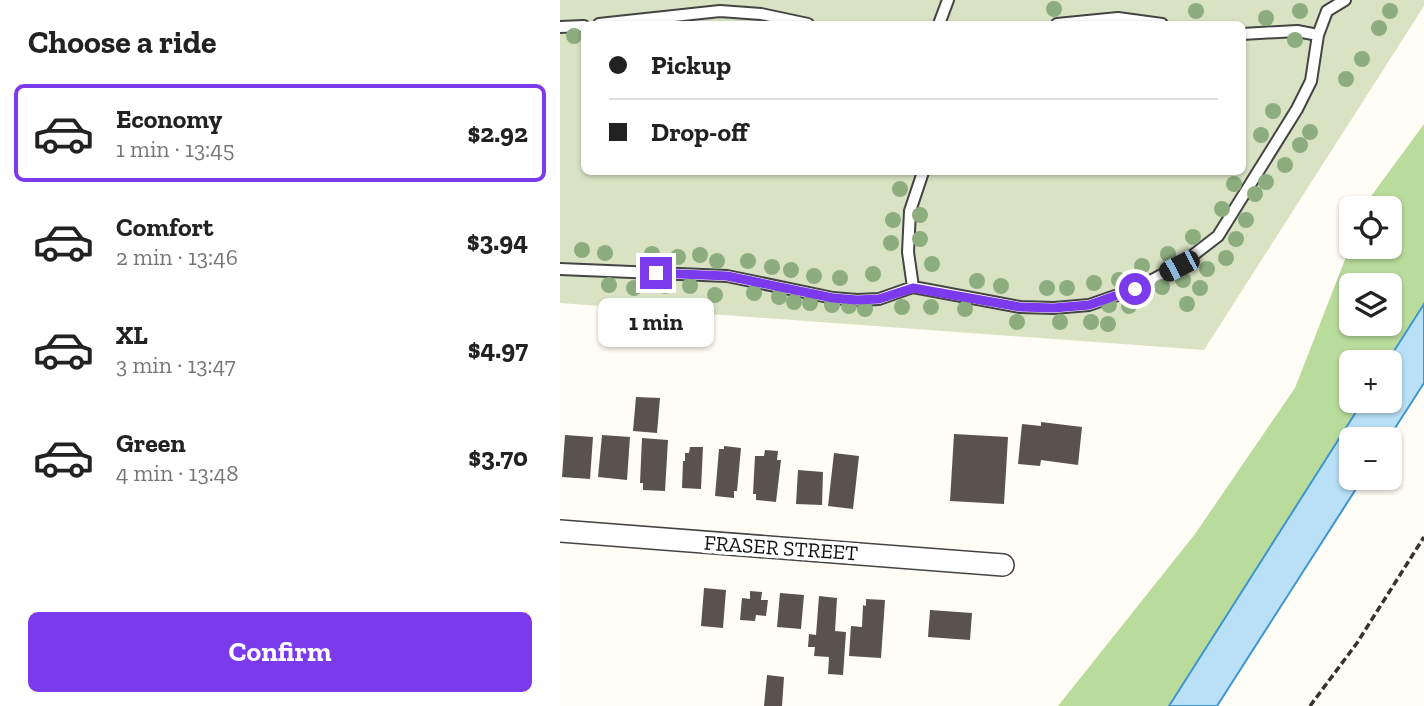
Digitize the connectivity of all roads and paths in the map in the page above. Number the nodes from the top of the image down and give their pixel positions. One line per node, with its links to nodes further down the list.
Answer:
1 (948, 0): 6 (lane)
2 (1345, 0): 3 (lane)
3 (1326, 6): 12 (lane)
4 (627, 21): 5 (lane)
5 (794, 21)
6 (940, 21)
7 (1088, 21): 8 (lane)
8 (1140, 21)
9 (581, 26): 10 (lane)
10 (560, 27)
11 (1246, 34): 12 (lane)
12 (1318, 35): 15 (lane)
13 (922, 175): 15 (lane)
14 (560, 270): 15 (lane)
15 (913, 288)
16 (560, 530): 18 (street, FRASER STREET)
17 (1424, 537): 19 (path)
18 (1003, 565)
19 (1310, 706)

